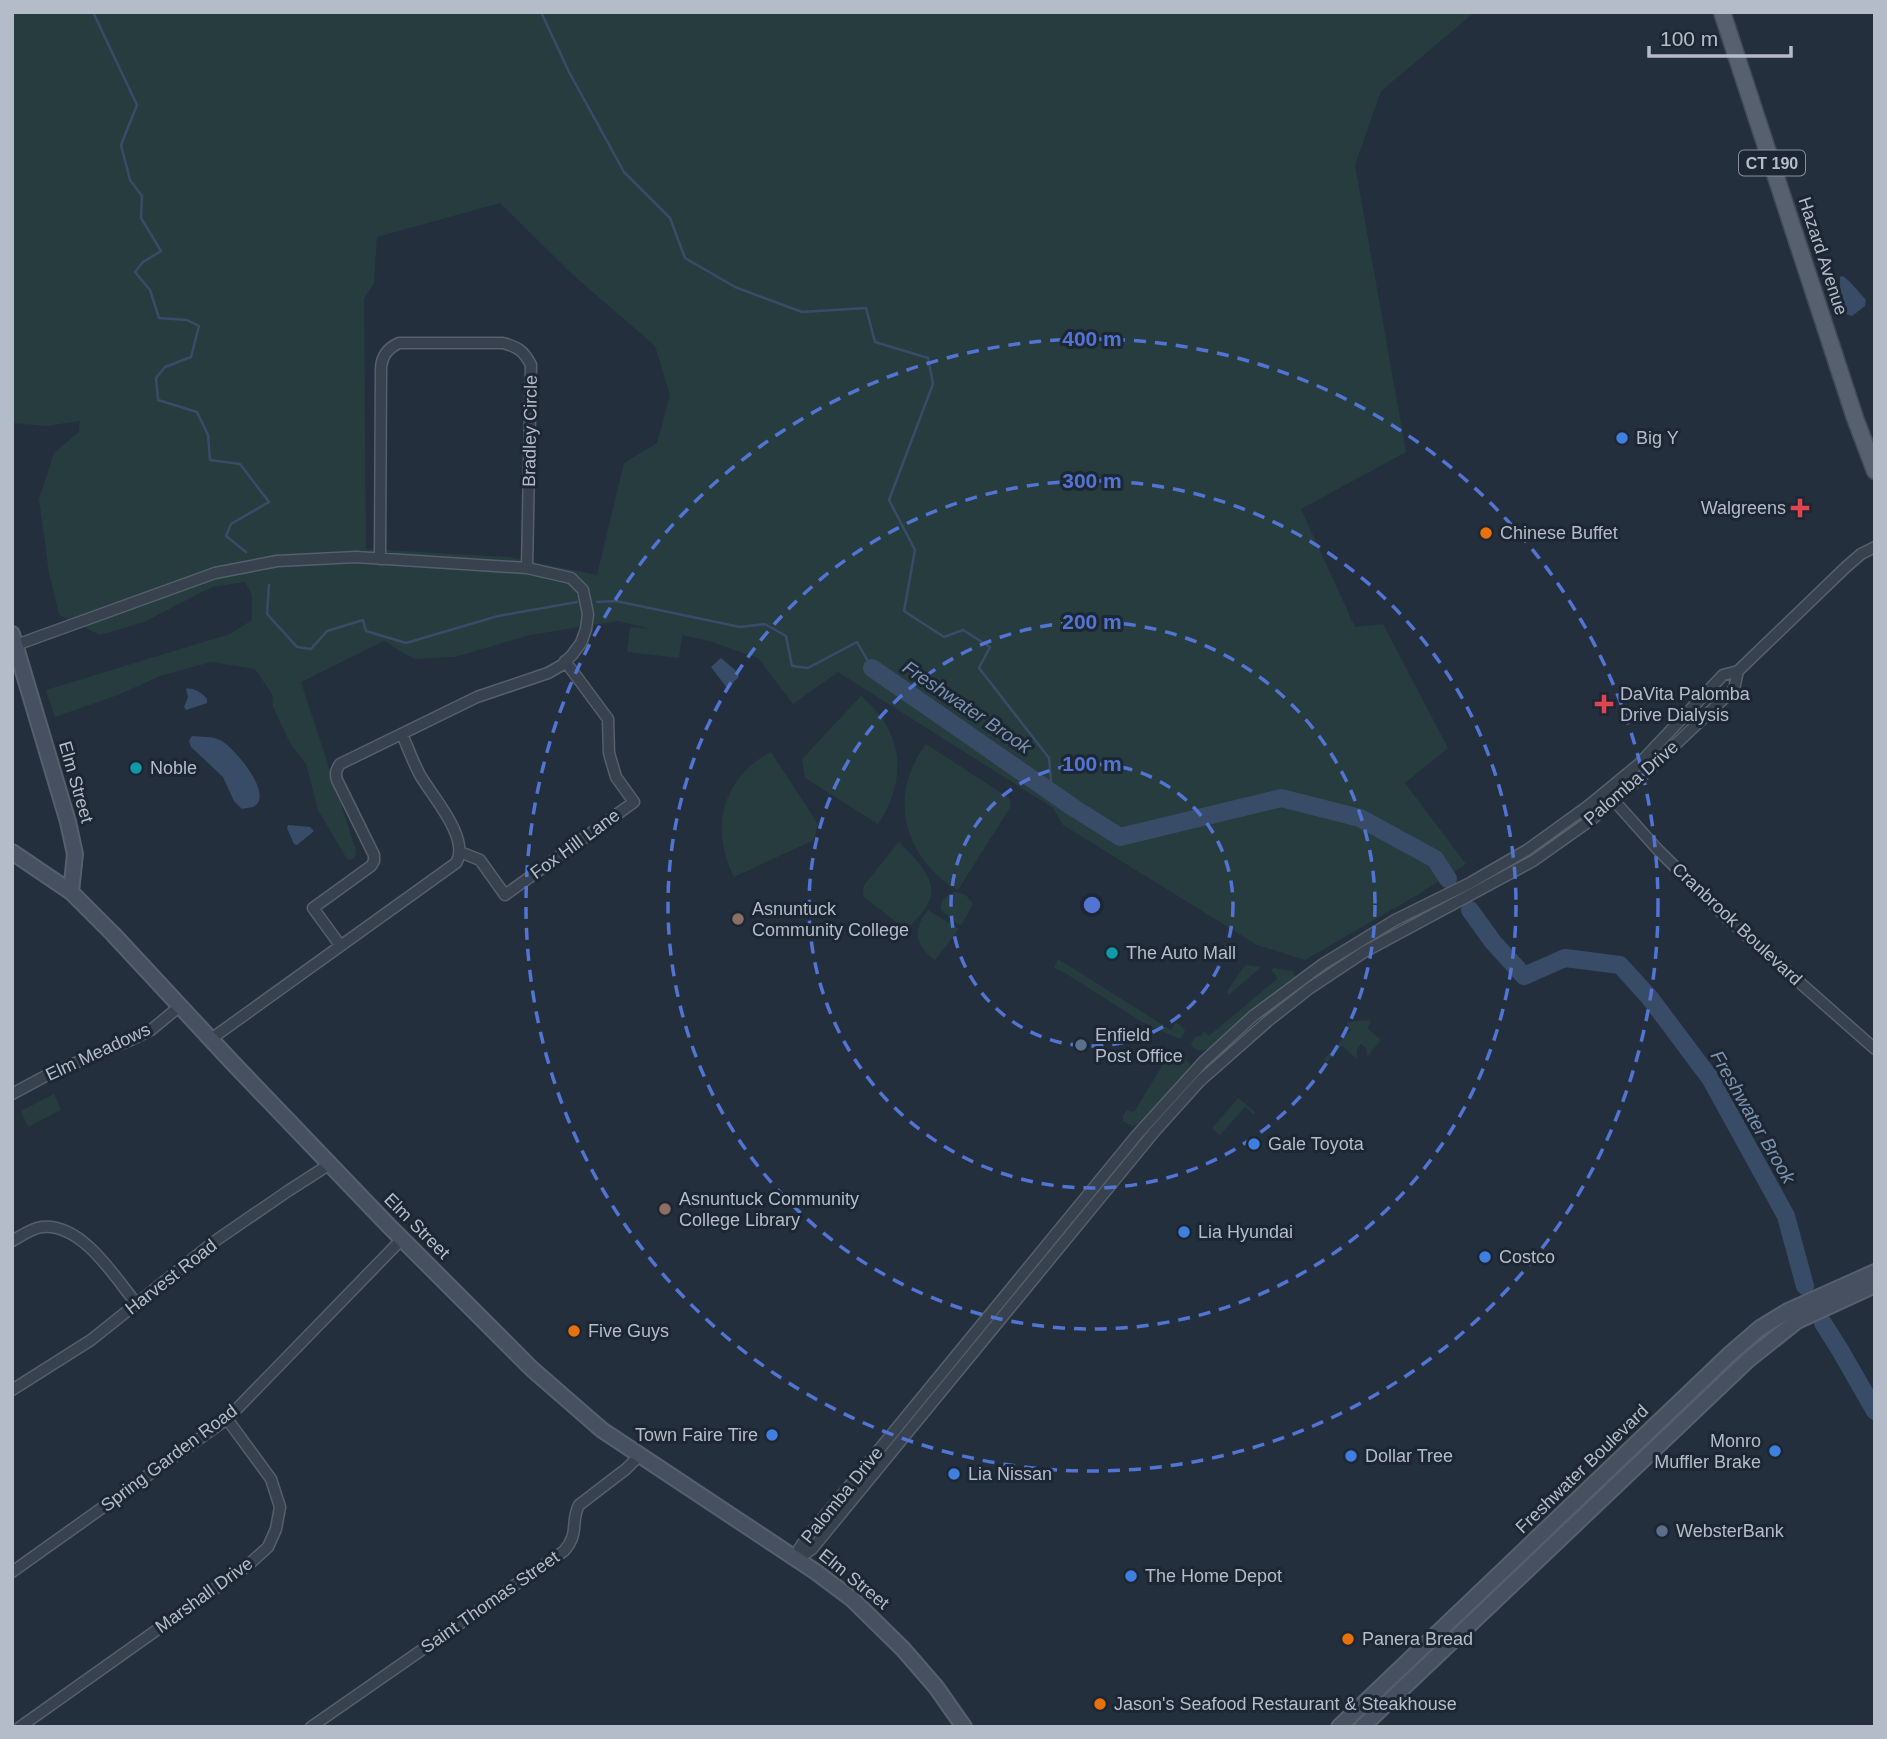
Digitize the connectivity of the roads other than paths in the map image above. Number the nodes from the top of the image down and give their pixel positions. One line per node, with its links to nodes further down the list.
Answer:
1 (1722, 12): 2 (main road, Hazard Avenue / CT 190)
2 (1875, 471)
3 (1875, 547): 8 (street, Palomba Drive)
4 (380, 559): 5 (street); 5 (street, Bradley Circle); 6 (street)
5 (527, 568): 7 (street)
6 (14, 640): 16 (street, Elm Street)
7 (565, 661): 9 (street); 13 (street, Fox Hill Lane)
8 (1738, 671): 10 (street, Palomba Drive); 11 (street, Palomba Drive)
9 (402, 734): 13 (street); 17 (street)
10 (1606, 790): 11 (street, Cranbrook Boulevard); 14 (street, Palomba Drive)
11 (1614, 800): 15 (street, Palomba Drive); 22 (street, Cranbrook Boulevard)
12 (12, 852): 16 (street)
13 (460, 852): 17 (street)
14 (1499, 866): 15 (street); 18 (street, Palomba Drive)
15 (1504, 876): 19 (street, Palomba Drive)
16 (71, 892): 20 (street, Elm Street)
17 (340, 944): 21 (street)
18 (1314, 971): 19 (street); 23 (street, Palomba Drive)
19 (1321, 981): 24 (street, Palomba Drive)
20 (180, 1006): 21 (street, Elm Street); 25 (street, Elm Meadows)
21 (211, 1039): 26 (street, Elm Street)
22 (1875, 1049)
23 (1203, 1062): 24 (street); 27 (street, Palomba Drive)
24 (1213, 1070): 28 (street, Palomba Drive)
25 (12, 1094)
26 (330, 1164): 29 (street, Elm Street); 33 (street, Harvest Road)
27 (1072, 1215): 28 (street); 39 (street, Palomba Drive)
28 (1087, 1215): 39 (street, Palomba Drive)
29 (402, 1239): 35 (street, Spring Garden Road); 38 (street, Elm Street)
30 (12, 1241): 33 (street)
31 (1875, 1272): 36 (street, Freshwater Boulevard)
32 (1875, 1285): 37 (street, Freshwater Boulevard)
33 (136, 1303): 34 (street, Harvest Road)
34 (12, 1390)
35 (227, 1419): 40 (street, Spring Garden Road); 43 (street, Marshall Drive)
36 (1658, 1423): 37 (street); 41 (street, Freshwater Boulevard)
37 (1669, 1434): 42 (street, Freshwater Boulevard)
38 (639, 1456): 39 (street, Elm Street); 44 (street, Saint Thomas Street)
39 (797, 1559): 45 (street, Elm Street)
40 (12, 1572)
41 (1457, 1614): 42 (street); 46 (street, Freshwater Boulevard)
42 (1467, 1628): 47 (street, Freshwater Boulevard)
43 (20, 1727)
44 (312, 1727)
45 (964, 1727)
46 (1339, 1727)
47 (1362, 1727)

